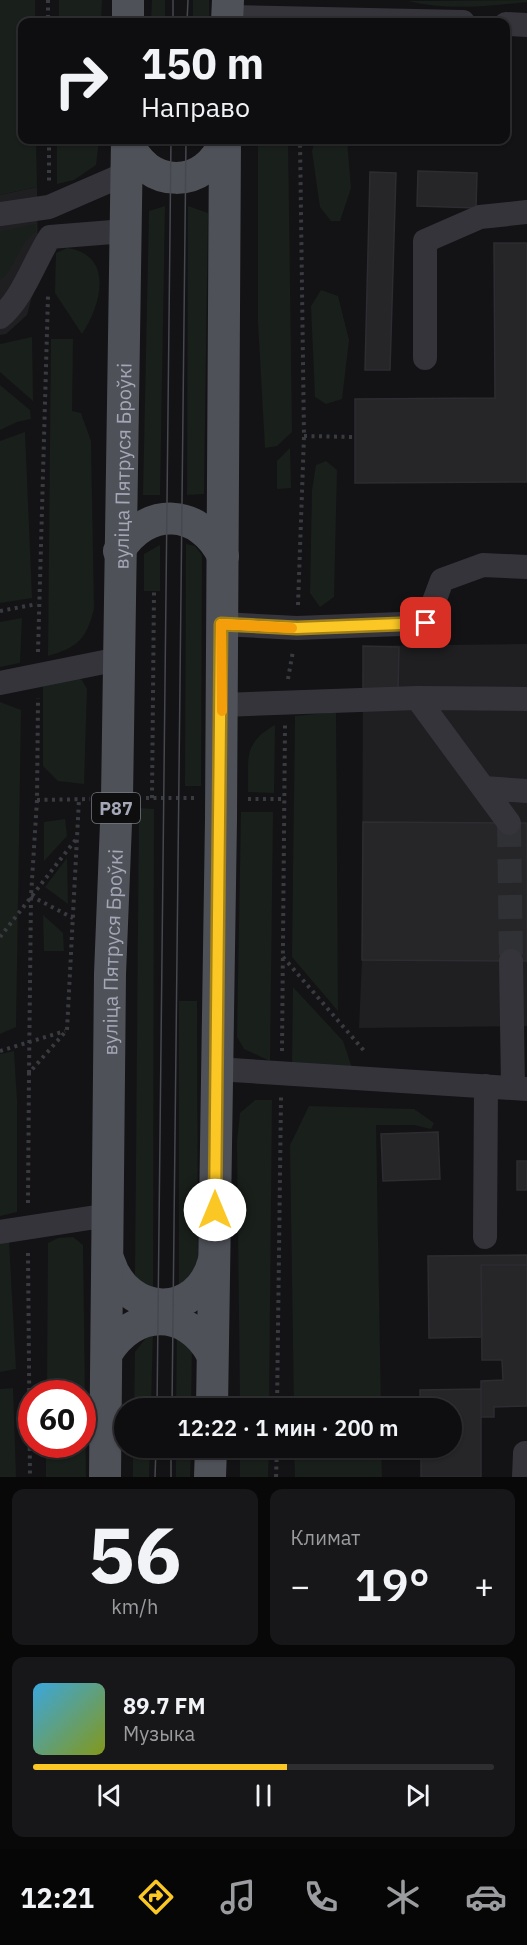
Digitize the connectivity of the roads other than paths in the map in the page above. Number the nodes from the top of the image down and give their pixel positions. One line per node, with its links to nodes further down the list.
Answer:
1 (128, 0): 3 (main road)
2 (228, 13): 4 (lane)
3 (128, 18)
4 (359, 18)
5 (510, 24): 6 (lane)
6 (527, 24)
7 (127, 144): 11 (main road, вуліца Пятруся Броўкі / Р87)
8 (129, 144): 9 (main road)
9 (224, 144)
10 (225, 144): 18 (main road)
11 (125, 174): 13 (lane); 14 (main road, вуліца Пятруся Броўкі / Р87)
12 (527, 212): 16 (lane)
13 (0, 214)
14 (125, 231): 15 (lane); 17 (main road, вуліца Пятруся Броўкі / Р87)
15 (0, 317)
16 (425, 357)
17 (119, 551): 18 (main road); 21 (main road, вуліца Пятруся Броўкі / Р87)
18 (223, 556): 20 (main road)
19 (527, 567): 20 (lane)
20 (221, 624): 25 (main road)
21 (119, 659): 22 (lane); 33 (main road, вуліца Пятруся Броўкі / Р87)
22 (0, 683)
23 (417, 698): 24 (lane); 25 (lane); 26 (lane)
24 (527, 699)
25 (222, 705): 30 (main road)
26 (484, 789): 27 (lane); 28 (lane)
27 (527, 790)
28 (510, 823)
29 (512, 961): 32 (lane)
30 (216, 1069): 31 (lane); 36 (main road)
31 (486, 1086): 32 (lane); 35 (lane)
32 (520, 1088)
33 (109, 1215): 34 (lane); 37 (main road, вуліца Пятруся Броўкі / Р87)
34 (0, 1232)
35 (485, 1237)
36 (215, 1257): 37 (main road); 39 (main road)
37 (109, 1261): 38 (main road, вуліца Пятруся Броўкі / Р87)
38 (107, 1353): 39 (main road); 43 (main road, вуліца Пятруся Броўкі / Р87)
39 (213, 1354): 40 (main road)
40 (212, 1398)
41 (527, 1453): 45 (lane)
42 (211, 1458): 44 (main road)
43 (105, 1477)
44 (210, 1477)
45 (524, 1477)

